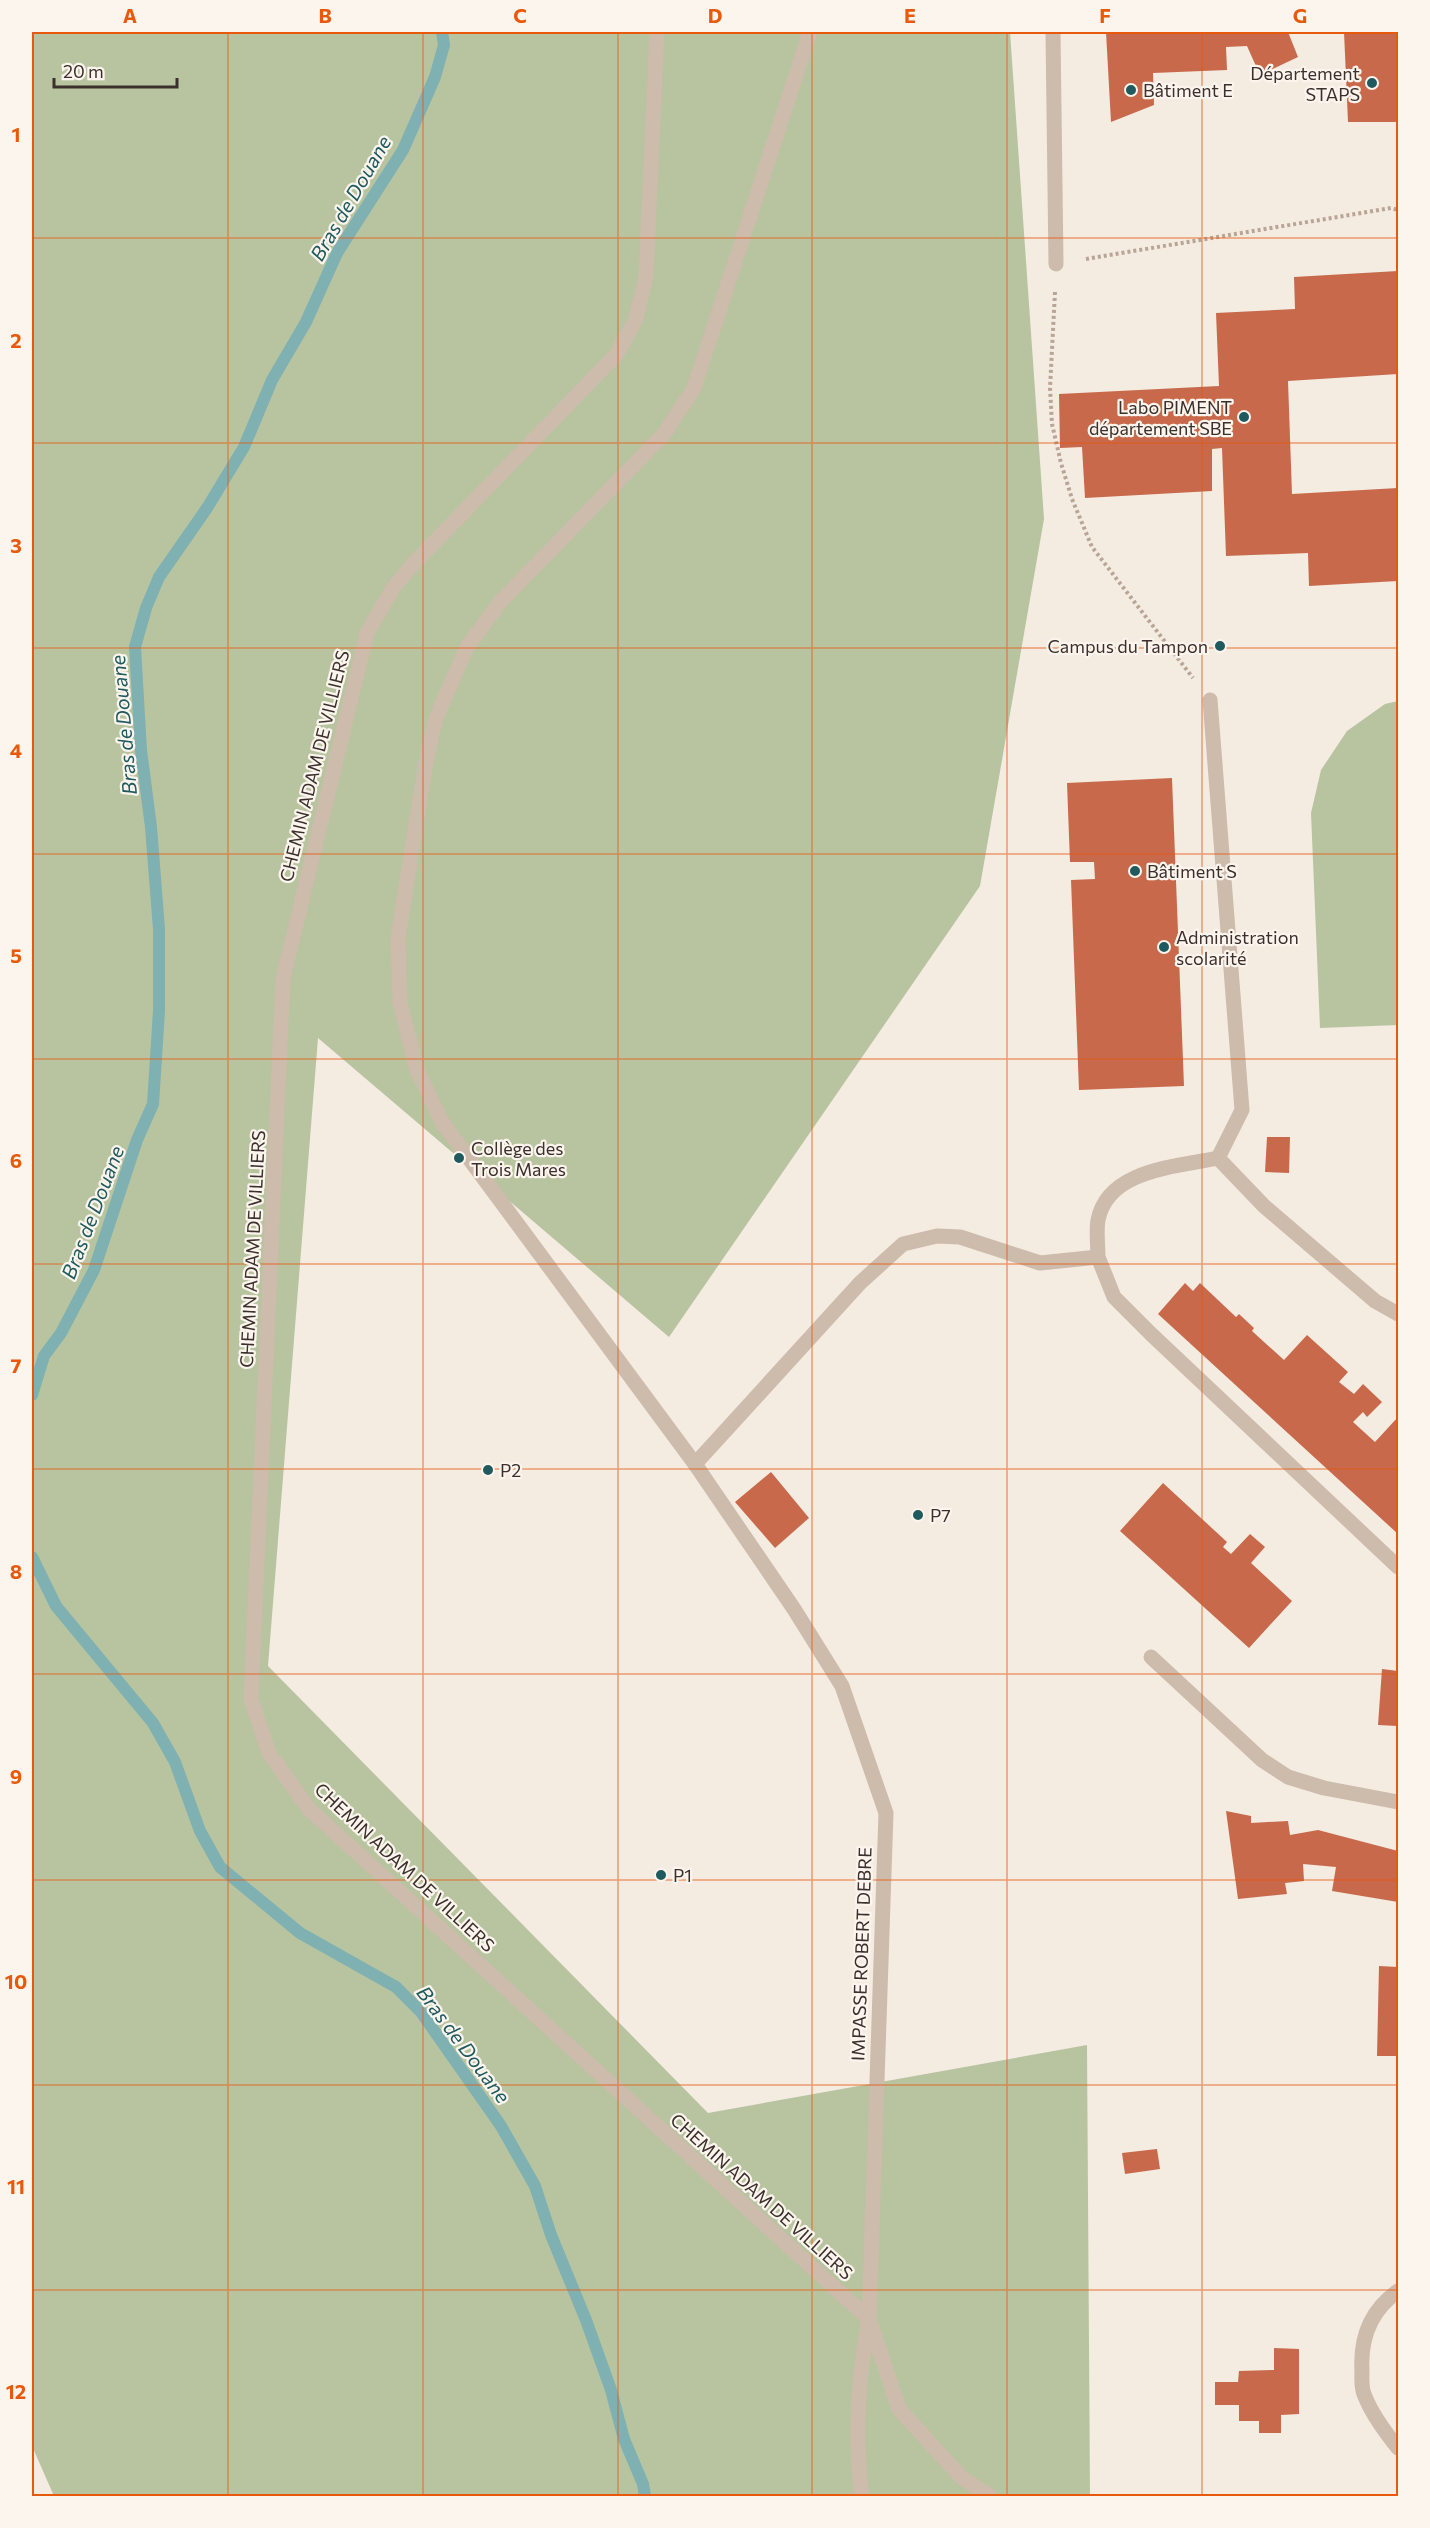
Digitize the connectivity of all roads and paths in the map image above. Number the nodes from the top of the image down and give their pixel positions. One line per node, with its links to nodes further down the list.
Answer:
1 (657, 32): 15 (street, CHEMIN ADAM DE VILLIERS)
2 (810, 32): 10 (street, IMPASSE ROBERT DEBRE)
3 (1053, 32): 5 (street)
4 (1398, 210): 5 (path)
5 (1056, 264): 6 (path)
6 (1210, 700): 7 (street)
7 (1218, 1158): 8 (street); 9 (street)
8 (1098, 1257): 10 (street); 11 (street)
9 (1398, 1314)
10 (695, 1464): 15 (street, IMPASSE ROBERT DEBRE)
11 (1398, 1567)
12 (1151, 1658): 13 (street)
13 (1398, 1802)
14 (1398, 2291): 16 (street)
15 (869, 2319): 17 (street, IMPASSE ROBERT DEBRE); 18 (street)
16 (1398, 2448)
17 (862, 2496)
18 (990, 2496)

